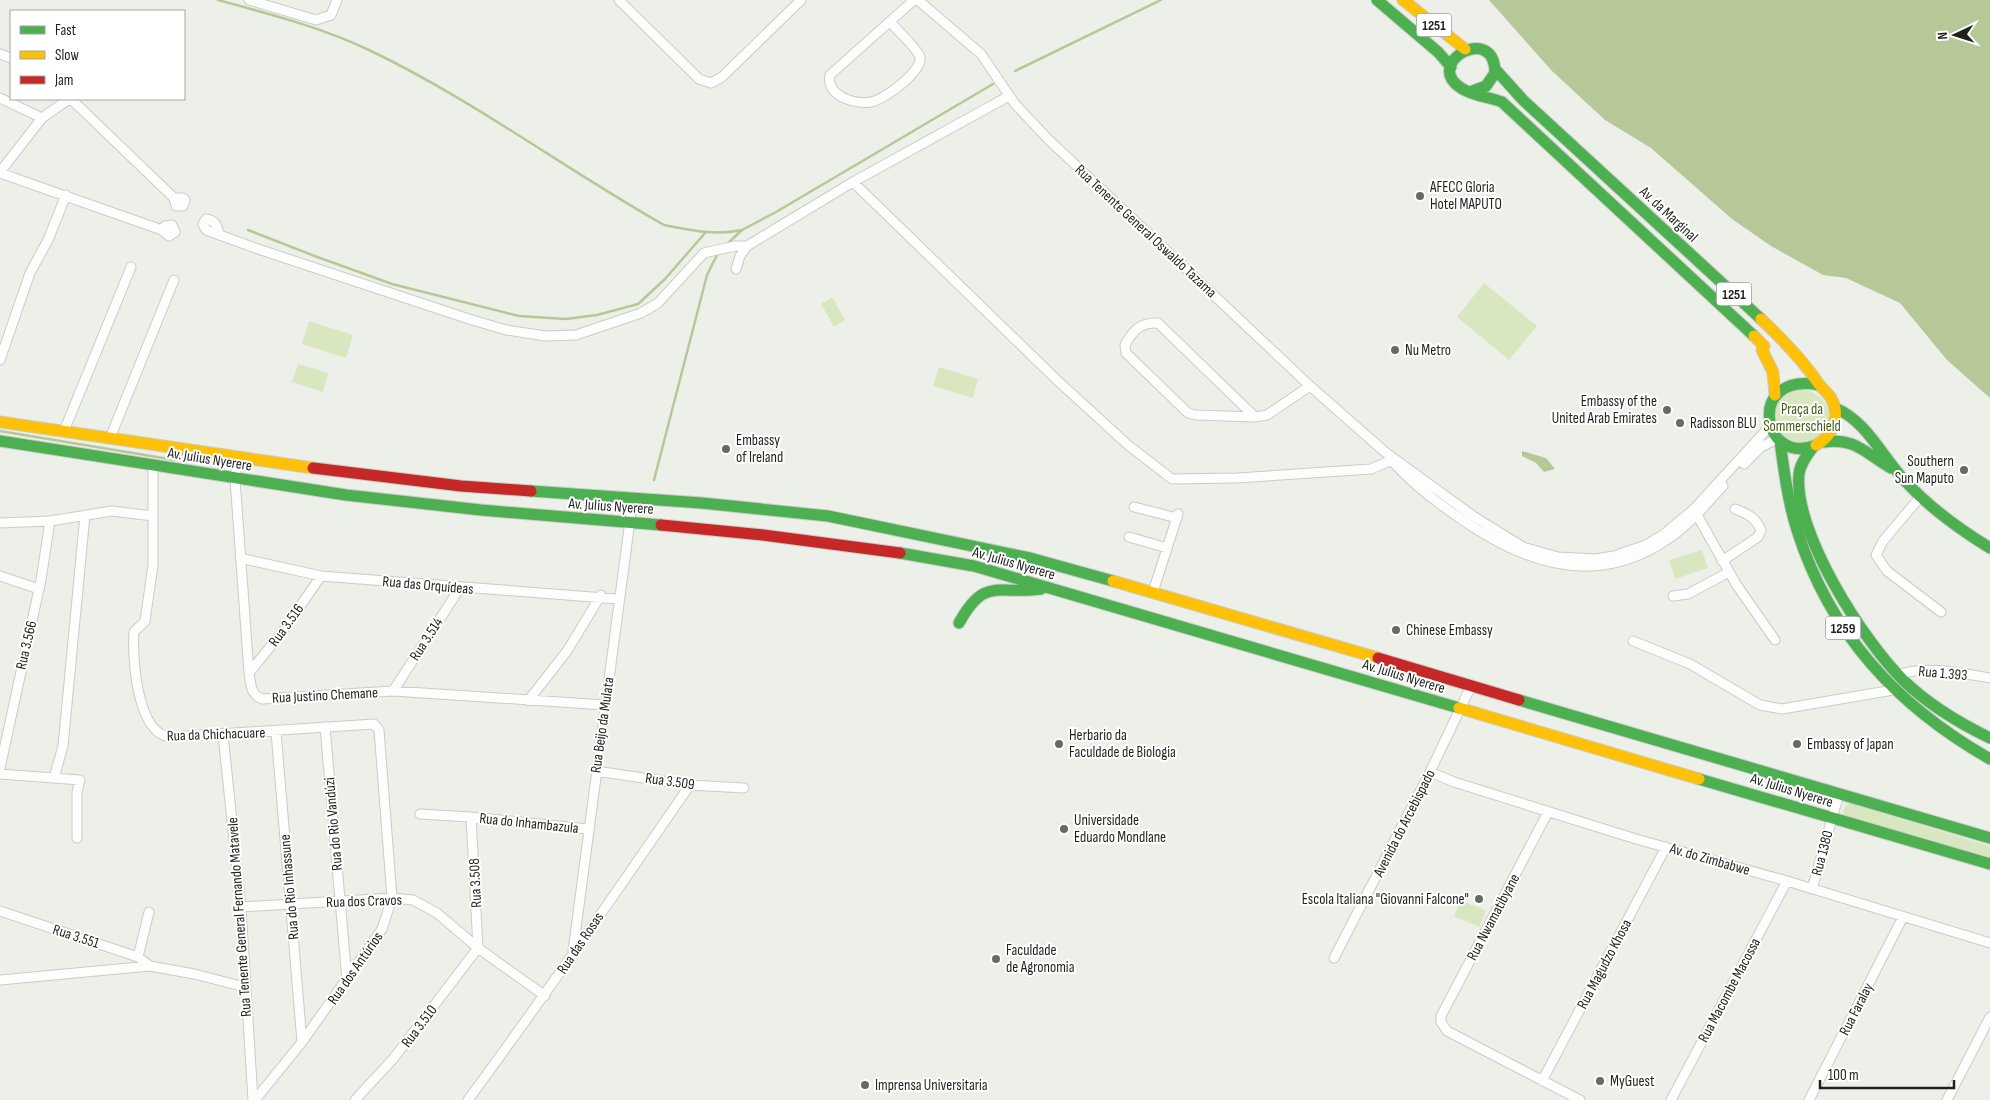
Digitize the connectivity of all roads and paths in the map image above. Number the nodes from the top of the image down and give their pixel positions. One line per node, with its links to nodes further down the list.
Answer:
1 (249, 0): 2 (street)
2 (337, 0)
3 (619, 0): 4 (street)
4 (801, 0)
5 (914, 0): 9 (street)
6 (918, 0): 14 (street, Rua Tenente General Oswaldo Tazama)
7 (1376, 0): 11 (main road, Av. da Marginal / 1251)
8 (1403, 0): 10 (main road, Av. da Marginal / 1251)
9 (890, 22): 9 (street)
10 (1465, 49): 11 (main road, 1251); 12 (main road, Av. da Marginal / 1251)
11 (1450, 67): 13 (main road, Av. da Marginal / 1251)
12 (1495, 69): 13 (main road); 32 (main road, Av. da Marginal / 1251)
13 (1470, 92): 34 (main road, Av. da Marginal / 1251)
14 (1009, 96): 20 (street); 33 (street, Rua Tenente General Oswaldo Tazama)
15 (0, 98): 18 (street)
16 (69, 100): 18 (street)
17 (71, 100): 23 (street)
18 (42, 118): 19 (street)
19 (0, 172): 22 (street)
20 (866, 175): 21 (street); 24 (street)
21 (853, 182): 24 (street); 27 (street)
22 (66, 195): 25 (street); 31 (street)
23 (174, 198)
24 (869, 200): 46 (street)
25 (162, 230)
26 (220, 235): 27 (street)
27 (747, 246): 29 (street)
28 (131, 267): 39 (street)
29 (736, 269)
30 (174, 280): 40 (street)
31 (0, 360)
32 (1819, 385): 34 (main road); 35 (main road, Av. da Marginal / 1251)
33 (1310, 386): 36 (street); 44 (street, Rua Tenente General Oswaldo Tazama)
34 (1775, 395): 38 (main road, Av. da Marginal / 1251)
35 (1835, 408): 43 (main road); 48 (main road, Av. da Marginal / 1251)
36 (1255, 417): 36 (street)
37 (0, 422): 39 (main road, Av. Julius Nyerere)
38 (1770, 426): 41 (main road); 44 (street, Rua Tenente General Oswaldo Tazama)
39 (64, 431): 40 (main road, Av. Julius Nyerere)
40 (110, 438): 45 (main road, Av. Julius Nyerere)
41 (1778, 440): 43 (main road); 55 (street, Rua Tenente General Oswaldo Tazama); 83 (main road, 1259)
42 (0, 441): 47 (main road, Av. Julius Nyerere)
43 (1818, 444): 48 (main road); 80 (main road)
44 (1385, 452): 46 (street, Rua Tenente General Oswaldo Tazama)
45 (238, 457): 49 (street, Rua Justino Chemane); 51 (main road, Av. Julius Nyerere)
46 (1392, 460): 55 (street, Rua Tenente General Oswaldo Tazama)
47 (154, 465): 49 (main road, Av. Julius Nyerere); 56 (street, Rua da Chichacuare)
48 (1895, 471): 50 (main road, Av. da Marginal / 1251)
49 (236, 479): 59 (main road, Av. Julius Nyerere); 63 (street, Rua Justino Chemane)
50 (1921, 496): 62 (main road, Av. da Marginal / 1251); 75 (street)
51 (633, 498): 59 (street, Rua Beijo da Mulata); 71 (main road, Av. Julius Nyerere)
52 (1134, 507): 61 (street)
53 (1735, 509): 64 (street)
54 (85, 515): 56 (street); 57 (street); 98 (street)
55 (1696, 515): 64 (street)
56 (153, 516): 91 (street, Rua da Chichacuare)
57 (50, 521): 58 (street); 70 (street, Rua 3.566)
58 (0, 523)
59 (628, 523): 69 (main road, Av. Julius Nyerere); 74 (street, Rua Beijo da Mulata)
60 (1129, 537): 61 (street)
61 (1167, 548): 71 (street)
62 (1990, 548)
63 (240, 558): 67 (street, Rua das Orquídeas); 79 (street, Rua Justino Chemane)
64 (1722, 562): 65 (street)
65 (1729, 572): 73 (street); 77 (street)
66 (0, 576): 70 (street)
67 (321, 576): 68 (street, Rua das Orquídeas); 79 (street, Rua 3.516)
68 (460, 588): 72 (street, Rua das Orquídeas); 84 (street, Rua 3.514)
69 (1049, 588): 76 (main road); 87 (main road, Av. Julius Nyerere)
70 (39, 589): 94 (street, Rua 3.566)
71 (1153, 592): 82 (main road, Av. Julius Nyerere)
72 (601, 596): 74 (street, Rua das Orquídeas); 85 (street)
73 (1673, 596)
74 (618, 598): 86 (street, Rua Beijo da Mulata)
75 (1941, 612)
76 (959, 623)
77 (1775, 640)
78 (1632, 641): 83 (street)
79 (249, 673): 84 (street, Rua Justino Chemane)
80 (1897, 675): 81 (street, Rua 1.393); 92 (main road)
81 (1990, 678)
82 (1472, 686): 87 (street, Avenida do Arcebispado); 101 (main road, Av. Julius Nyerere)
83 (1892, 690): 93 (main road, 1259)
84 (393, 691): 85 (street, Rua Justino Chemane)
85 (528, 701): 86 (street, Rua Justino Chemane)
86 (605, 705): 95 (street, Rua Beijo da Mulata)
87 (1461, 709): 96 (street, Avenida do Arcebispado); 105 (main road, Av. Julius Nyerere)
88 (374, 724): 89 (street, Rua da Chichacuare); 113 (street, Rua dos Antúrios)
89 (325, 727): 90 (street, Rua da Chichacuare); 114 (street, Rua do Rio Vandúzi)
90 (276, 732): 91 (street, Rua da Chichacuare); 115 (street, Rua do Rio Inhassune)
91 (223, 735): 116 (street, Rua Tenente General Fernando Matavele)
92 (1990, 738)
93 (1990, 759)
94 (0, 768)
95 (596, 771): 99 (street, Rua 3.509); 106 (street, Rua Beijo da Mulata)
96 (1430, 772): 102 (street, Av. do Zimbabwe); 124 (street, Avenida do Arcebispado)
97 (0, 774): 98 (street)
98 (54, 778): 107 (street)
99 (690, 785): 100 (street, Rua 3.509); 122 (street, Rua das Rosas)
100 (744, 788)
101 (1839, 794): 105 (street, Rua 1380); 108 (main road, Av. Julius Nyerere)
102 (1548, 812): 109 (street, Av. do Zimbabwe); 132 (street, Rua Nwamatibyane)
103 (420, 814): 104 (street, Rua do Inhambazula)
104 (471, 817): 106 (street, Rua do Inhambazula); 121 (street, Rua 3.508)
105 (1831, 817): 110 (main road, Av. Julius Nyerere); 112 (street, Rua 1380)
106 (588, 829): 122 (street, Rua Beijo da Mulata)
107 (77, 838)
108 (1990, 838)
109 (1666, 847): 111 (street, Av. do Zimbabwe); 132 (street, Rua Magudzo Khosa)
110 (1990, 864)
111 (1787, 880): 112 (street, Av. do Zimbabwe); 137 (street, Rua Macombe Macossa)
112 (1812, 889): 119 (street, Av. do Zimbabwe)
113 (392, 898): 114 (street, Rua dos Cravos); 121 (street, Rua dos Cravos); 127 (street, Rua dos Antúrios)
114 (340, 901): 115 (street, Rua dos Cravos); 127 (street, Rua do Rio Vandúzi)
115 (290, 904): 116 (street, Rua dos Cravos); 131 (street, Rua do Rio Inhassune)
116 (241, 908): 128 (street, Rua Tenente General Fernando Matavele)
117 (0, 911): 123 (street, Rua 3.551)
118 (149, 912): 123 (street)
119 (1903, 917): 120 (street, Av. do Zimbabwe); 138 (street, Rua Faralay)
120 (1990, 942)
121 (478, 948): 129 (street, Rua dos Cravos); 134 (street, Rua 3.510)
122 (573, 951): 129 (street, Rua das Rosas)
123 (138, 957): 125 (street, Rua 3.551)
124 (1334, 958)
125 (150, 966): 126 (street); 128 (street)
126 (0, 980)
127 (347, 980): 131 (street, Rua dos Antúrios)
128 (245, 987): 133 (street, Rua Tenente General Fernando Matavele)
129 (545, 996): 135 (street, Rua das Rosas)
130 (1990, 1017): 139 (street)
131 (302, 1042): 133 (street, Rua dos Antúrios)
132 (1542, 1081): 136 (street)
133 (254, 1100)
134 (355, 1100)
135 (468, 1100)
136 (1580, 1100)
137 (1671, 1100)
138 (1809, 1100)
139 (1947, 1100)

